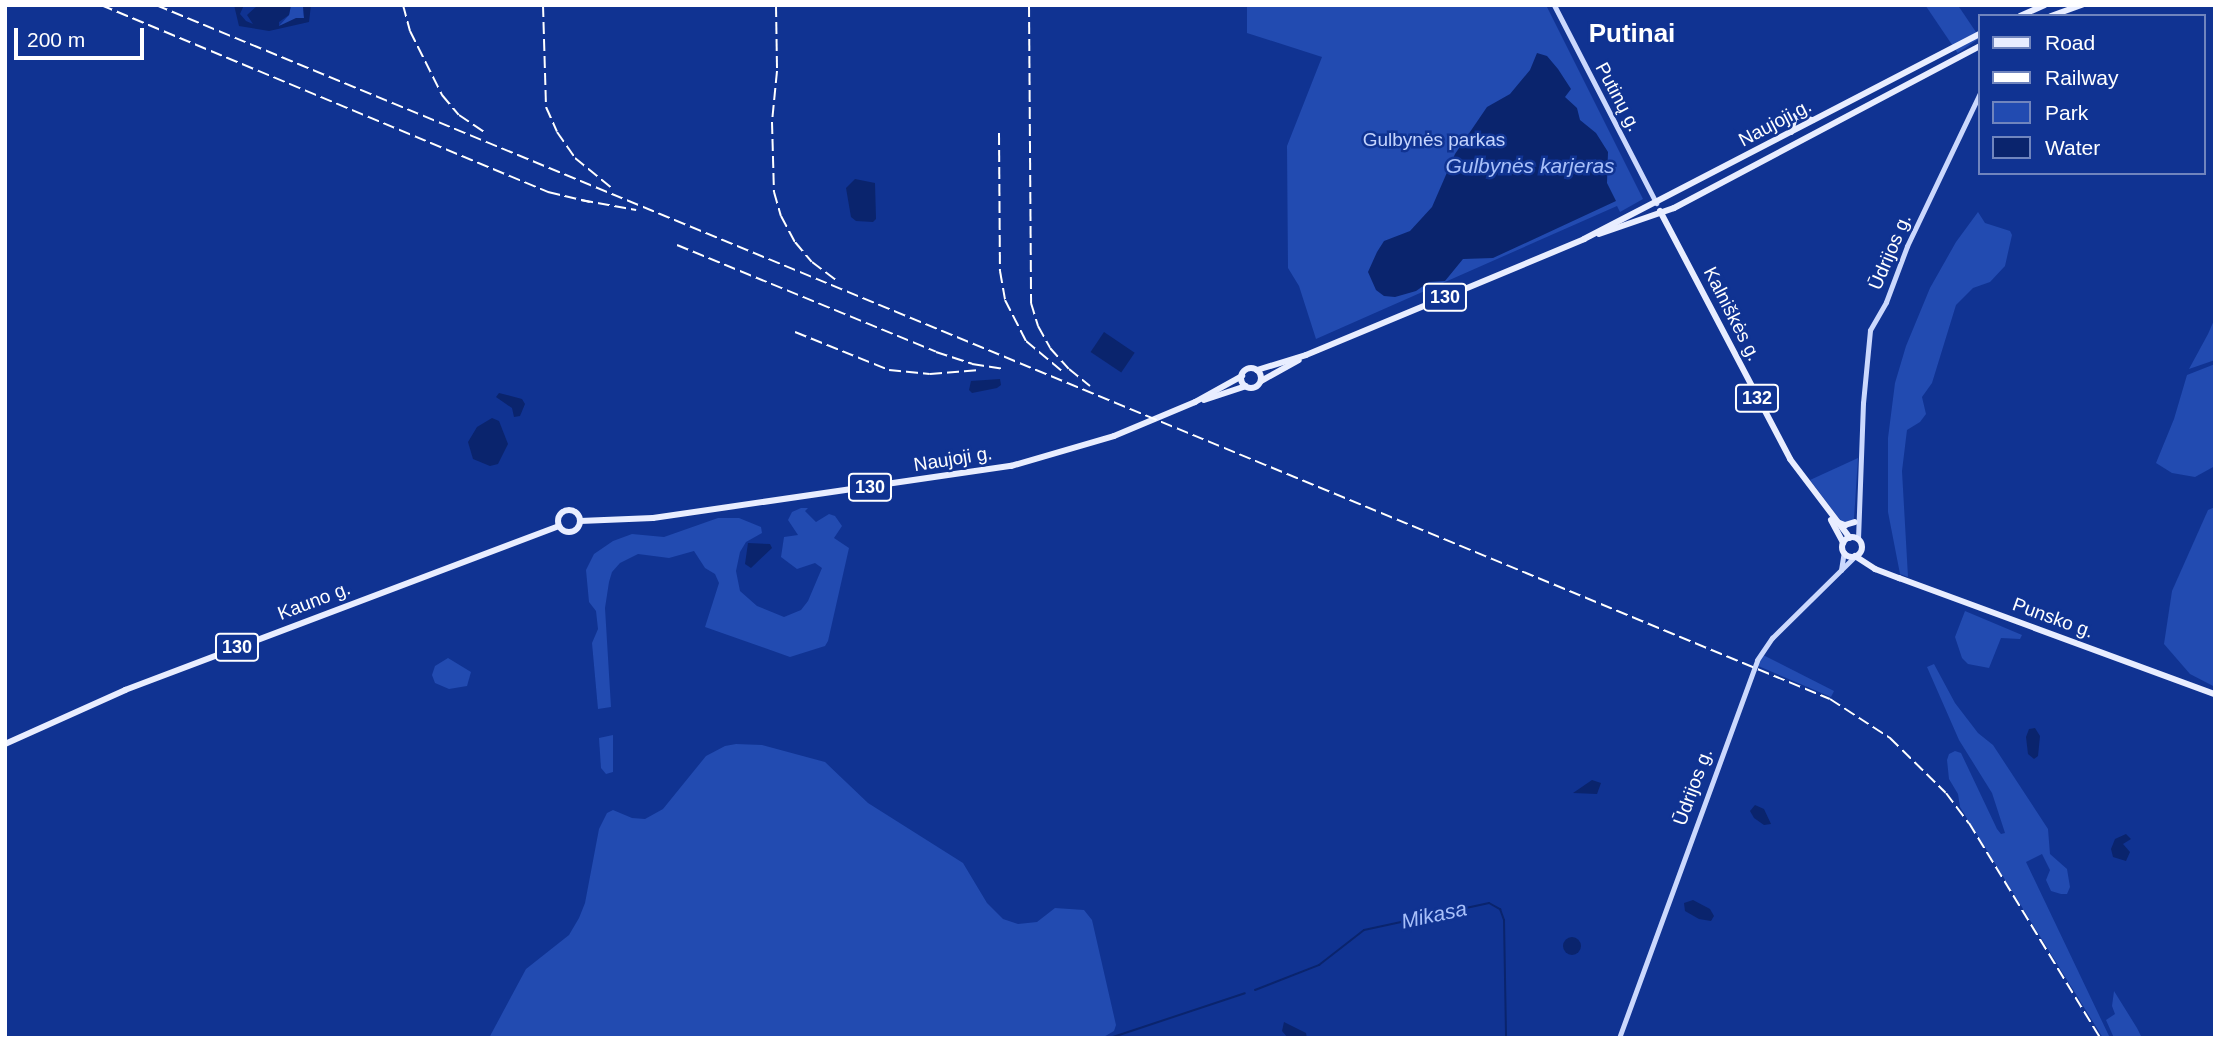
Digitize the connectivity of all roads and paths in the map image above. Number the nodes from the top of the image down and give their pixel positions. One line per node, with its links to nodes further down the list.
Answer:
1 (1554, 5): 11 (main road, Putinų g.)
2 (2045, 5): 4 (main road)
3 (2082, 5): 5 (main road)
4 (2025, 14)
5 (2057, 14)
6 (1979, 35): 9 (main road, Naujoji g. / 130)
7 (1979, 47): 12 (main road, Naujoji g.)
8 (1979, 95): 21 (main road, Ūdrijos g.)
9 (1815, 120): 10 (main road, Naujoji g. / 130); 10 (main road)
10 (1791, 133): 11 (main road, Naujoji g. / 130)
11 (1656, 203): 12 (main road, Kalniškės g. / 132); 13 (main road, Naujoji g. / 130)
12 (1661, 213): 13 (main road, Naujoji g.); 20 (main road, Kalniškės g. / 132)
13 (1584, 239): 14 (main road, Naujoji g. / 130)
14 (1307, 355): 15 (main road, Naujoji g. / 130); 17 (main road, Naujoji g. / 130)
15 (1257, 370): 16 (main road, 130); 17 (main road)
16 (1242, 376): 18 (main road); 19 (main road, Naujoji g. / 130)
17 (1261, 381): 18 (main road, 130)
18 (1246, 386): 19 (main road, Naujoji g. / 130)
19 (1195, 402): 22 (main road, Naujoji g. / 130)
20 (1825, 509): 23 (main road, Kalniškės g. / 132); 26 (main road, Kalniškės g. / 132)
21 (1856, 519): 23 (main road); 25 (main road, Ūdrijos g.)
22 (580, 521): 24 (main road, 130); 24 (main road, 130)
23 (1836, 521): 25 (main road, Kalniškės g. / 132)
24 (559, 526): 33 (main road, Kauno g. / 130)
25 (1853, 538): 26 (main road); 27 (main road, 132)
26 (1843, 543): 28 (main road, 132)
27 (1862, 548): 29 (main road); 30 (main road, 132)
28 (1844, 552): 29 (main road, Punsko g.); 31 (main road)
29 (1855, 556): 30 (main road, Punsko g.); 31 (main road, Ūdrijos g.)
30 (1880, 570): 32 (main road, Punsko g.)
31 (1840, 573): 34 (main road, Ūdrijos g.)
32 (2215, 694)
33 (5, 744)
34 (1619, 1038)

